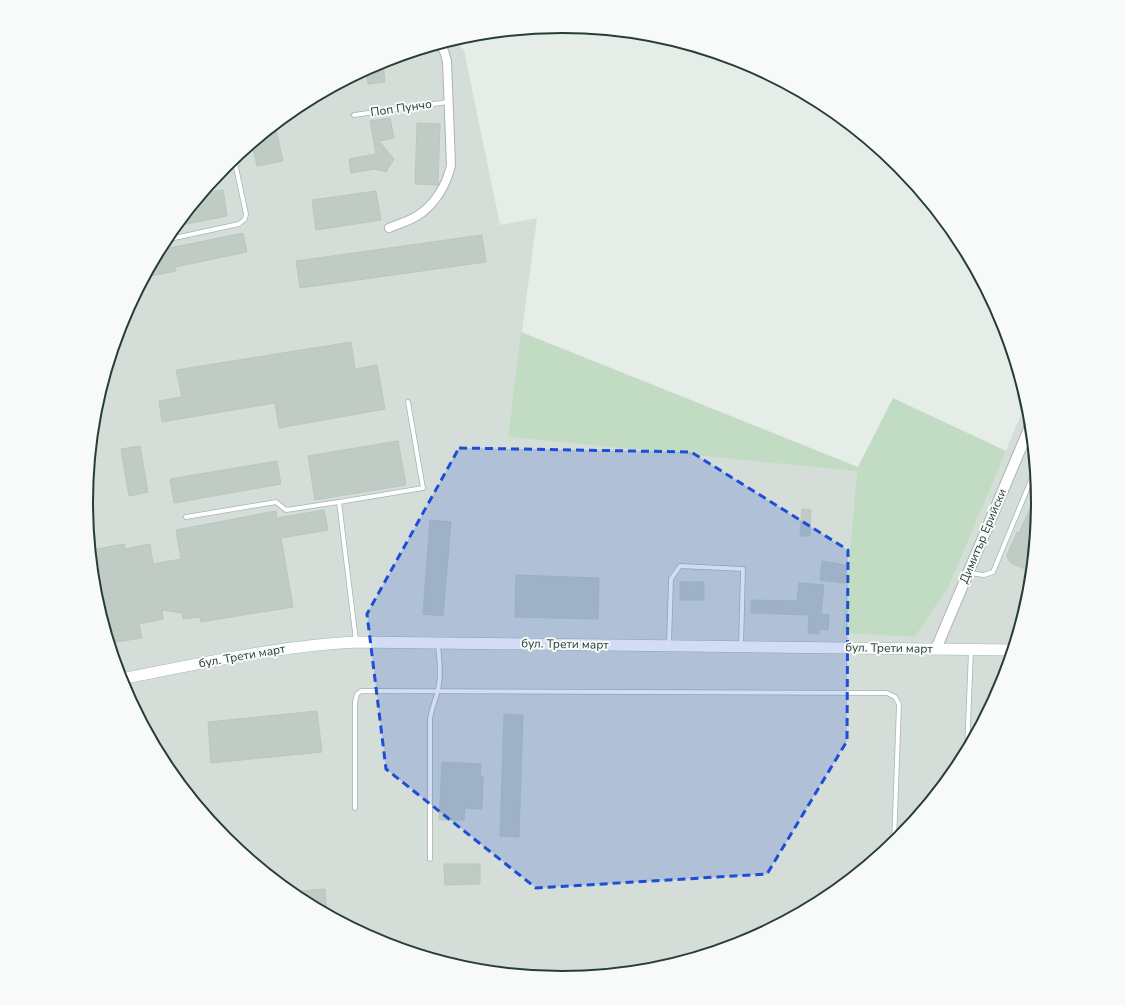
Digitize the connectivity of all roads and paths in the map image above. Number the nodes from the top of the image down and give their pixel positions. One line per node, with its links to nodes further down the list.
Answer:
1 (442, 49): 2 (street)
2 (448, 102): 3 (lane, Поп Пунчо); 5 (street)
3 (354, 115)
4 (236, 166): 6 (lane)
5 (389, 228)
6 (175, 238)
7 (408, 402): 10 (lane)
8 (1027, 434): 12 (street, Димитър Ерийски)
9 (1031, 480): 12 (lane)
10 (339, 502): 11 (lane); 13 (lane)
11 (186, 517)
12 (968, 573): 17 (street, Димитър Ерийски)
13 (356, 642): 14 (main road, бул. Трети март); 20 (main road, бул. Трети март)
14 (438, 642): 15 (main road, бул. Трети март); 21 (lane)
15 (669, 646): 16 (main road, бул. Трети март); 16 (lane)
16 (742, 647): 17 (main road, бул. Трети март)
17 (936, 649): 18 (main road, бул. Трети март)
18 (971, 649): 19 (main road, бул. Трети март); 22 (lane)
19 (1008, 650)
20 (128, 679)
21 (438, 690): 23 (lane); 24 (lane); 25 (lane)
22 (967, 740)
23 (355, 808)
24 (894, 834)
25 (430, 859)

